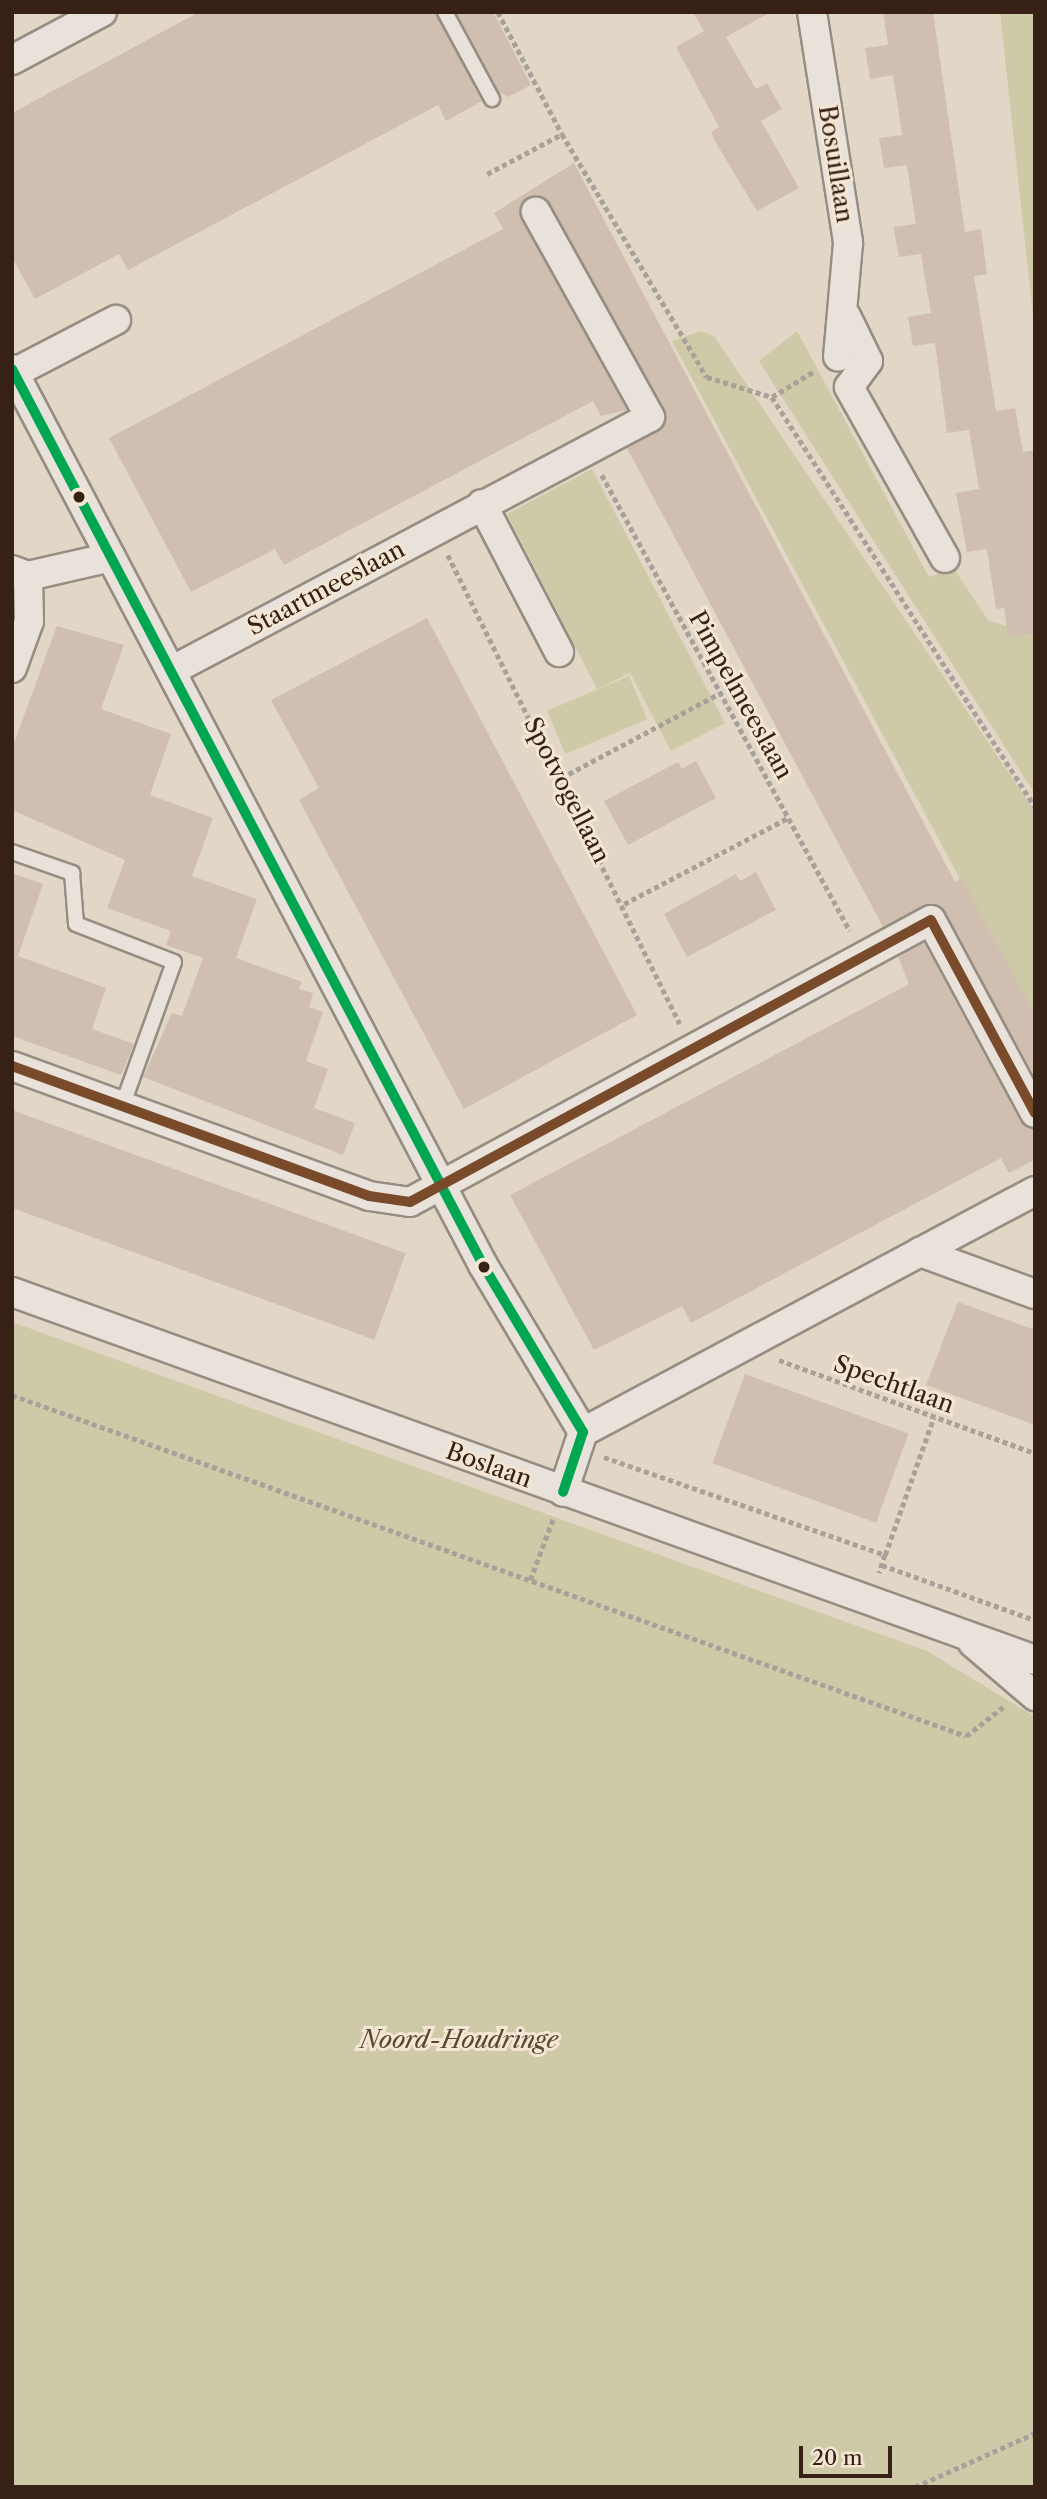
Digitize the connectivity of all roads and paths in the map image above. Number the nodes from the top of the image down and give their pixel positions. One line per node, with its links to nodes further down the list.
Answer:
1 (102, 12): 5 (street)
2 (445, 12): 6 (lane)
3 (498, 12): 7 (path)
4 (812, 12): 10 (street, Bosuillaan)
5 (12, 60)
6 (492, 99)
7 (562, 134): 8 (path); 14 (path)
8 (487, 174)
9 (536, 212): 15 (street, Staartmeeslaan)
10 (846, 316): 12 (street, Bosuillaan); 19 (street, Bosuillaan)
11 (116, 320): 13 (street)
12 (838, 356): 14 (path)
13 (13, 371): 18 (street)
14 (772, 397): 26 (path)
15 (588, 449): 16 (street, Staartmeeslaan); 24 (path, Pimpelmeeslaan)
16 (482, 504): 17 (street, Staartmeeslaan); 21 (street)
17 (435, 529): 23 (street, Staartmeeslaan); 25 (path, Spotvogellaan)
18 (111, 557): 20 (street); 23 (street)
19 (945, 558)
20 (20, 573): 22 (street)
21 (559, 652)
22 (12, 668)
23 (171, 671): 36 (street)
24 (720, 693): 25 (path); 28 (path, Pimpelmeeslaan)
25 (561, 778): 30 (path, Spotvogellaan)
26 (1032, 799): 27 (path)
27 (1035, 806)
28 (788, 818): 30 (path); 31 (path, Pimpelmeeslaan)
29 (12, 852): 34 (lane)
30 (624, 904): 32 (path, Spotvogellaan)
31 (864, 957): 32 (street); 35 (street)
32 (694, 1053): 36 (street)
33 (12, 1066): 34 (street)
34 (123, 1104): 36 (street)
35 (1035, 1113)
36 (440, 1184): 44 (street)
37 (1035, 1191): 38 (street)
38 (920, 1252): 40 (street); 41 (street)
39 (12, 1292): 46 (street, Boslaan)
40 (1035, 1294)
41 (742, 1347): 43 (path, Spechtlaan); 44 (street)
42 (12, 1395): 50 (path)
43 (934, 1417): 45 (path, Spechtlaan); 48 (path)
44 (580, 1440): 46 (street); 48 (path)
45 (1035, 1454)
46 (563, 1492): 51 (street, Boslaan)
47 (553, 1519): 50 (path)
48 (885, 1555): 49 (path)
49 (882, 1564): 51 (path); 52 (path)
50 (530, 1580): 55 (path)
51 (868, 1602): 53 (street, Boslaan)
52 (1035, 1620)
53 (966, 1636): 54 (street, Boslaan); 55 (street, Boslaan)
54 (1035, 1660)
55 (1031, 1693)
56 (1035, 2433): 57 (path)
57 (915, 2487)

